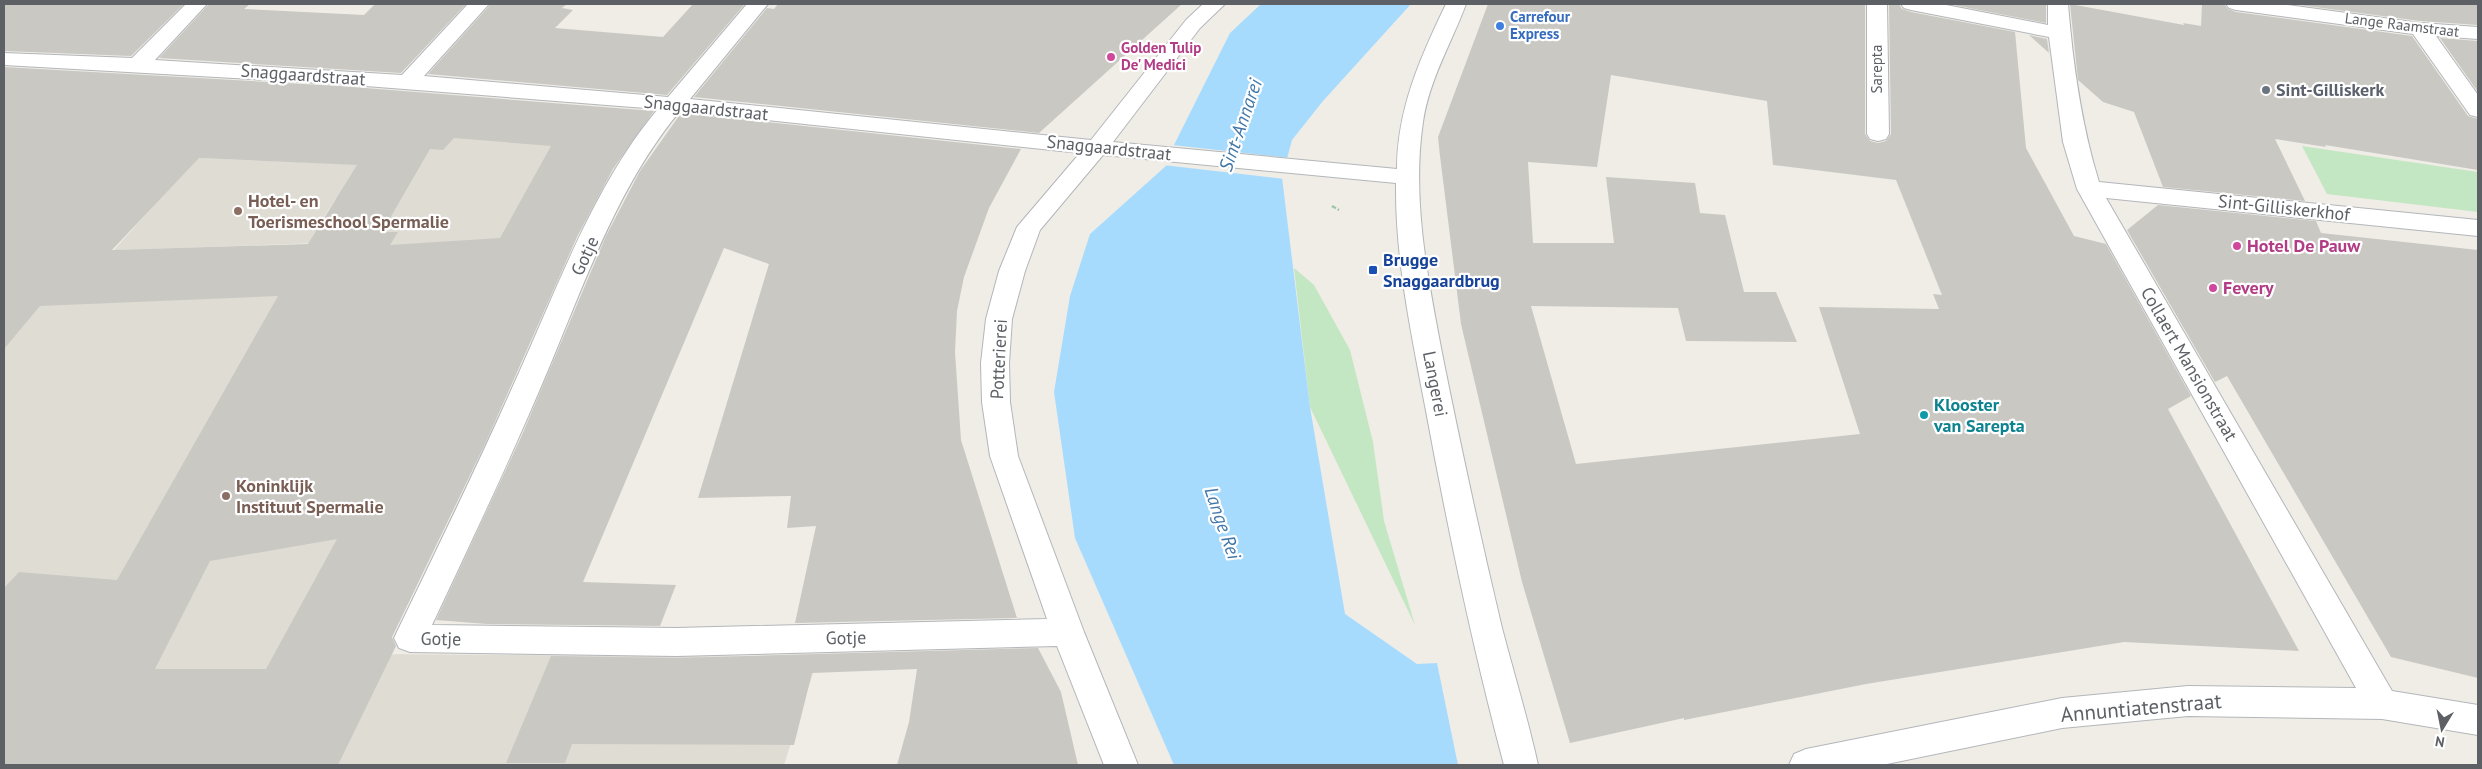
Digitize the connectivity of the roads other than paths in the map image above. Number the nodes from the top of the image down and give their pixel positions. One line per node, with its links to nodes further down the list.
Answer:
1 (196, 4): 14 (street)
2 (479, 4): 15 (street)
3 (758, 4): 16 (street)
4 (1215, 4): 19 (street, Potterierei)
5 (1456, 4): 20 (street, Langerei)
6 (1878, 4): 18 (street, Sarepta)
7 (1911, 4): 11 (street)
8 (2058, 4): 11 (street, Collaert Mansionstraat)
9 (2236, 4): 10 (street, Lange Raamstraat)
10 (2420, 28): 12 (street, Lange Raamstraat); 17 (street)
11 (2059, 33): 21 (street, Collaert Mansionstraat)
12 (2478, 33)
13 (4, 59): 14 (street, Snaggaardstraat)
14 (139, 64): 15 (street, Snaggaardstraat)
15 (407, 82): 16 (street, Snaggaardstraat)
16 (674, 104): 19 (street, Snaggaardstraat); 23 (street, Gotje)
17 (2478, 110)
18 (1878, 134)
19 (1097, 147): 20 (street, Snaggaardstraat); 23 (street, Potterierei)
20 (1408, 177): 27 (street, Langerei)
21 (2090, 188): 22 (street, Sint-Gilliskerkhof); 24 (street, Collaert Mansionstraat)
22 (2478, 228)
23 (1068, 632): 26 (street, Potterierei)
24 (2382, 704): 25 (street, Annuntiatenstraat); 28 (street, Annuntiatenstraat)
25 (2478, 720)
26 (1121, 765)
27 (1522, 765)
28 (1806, 765)

